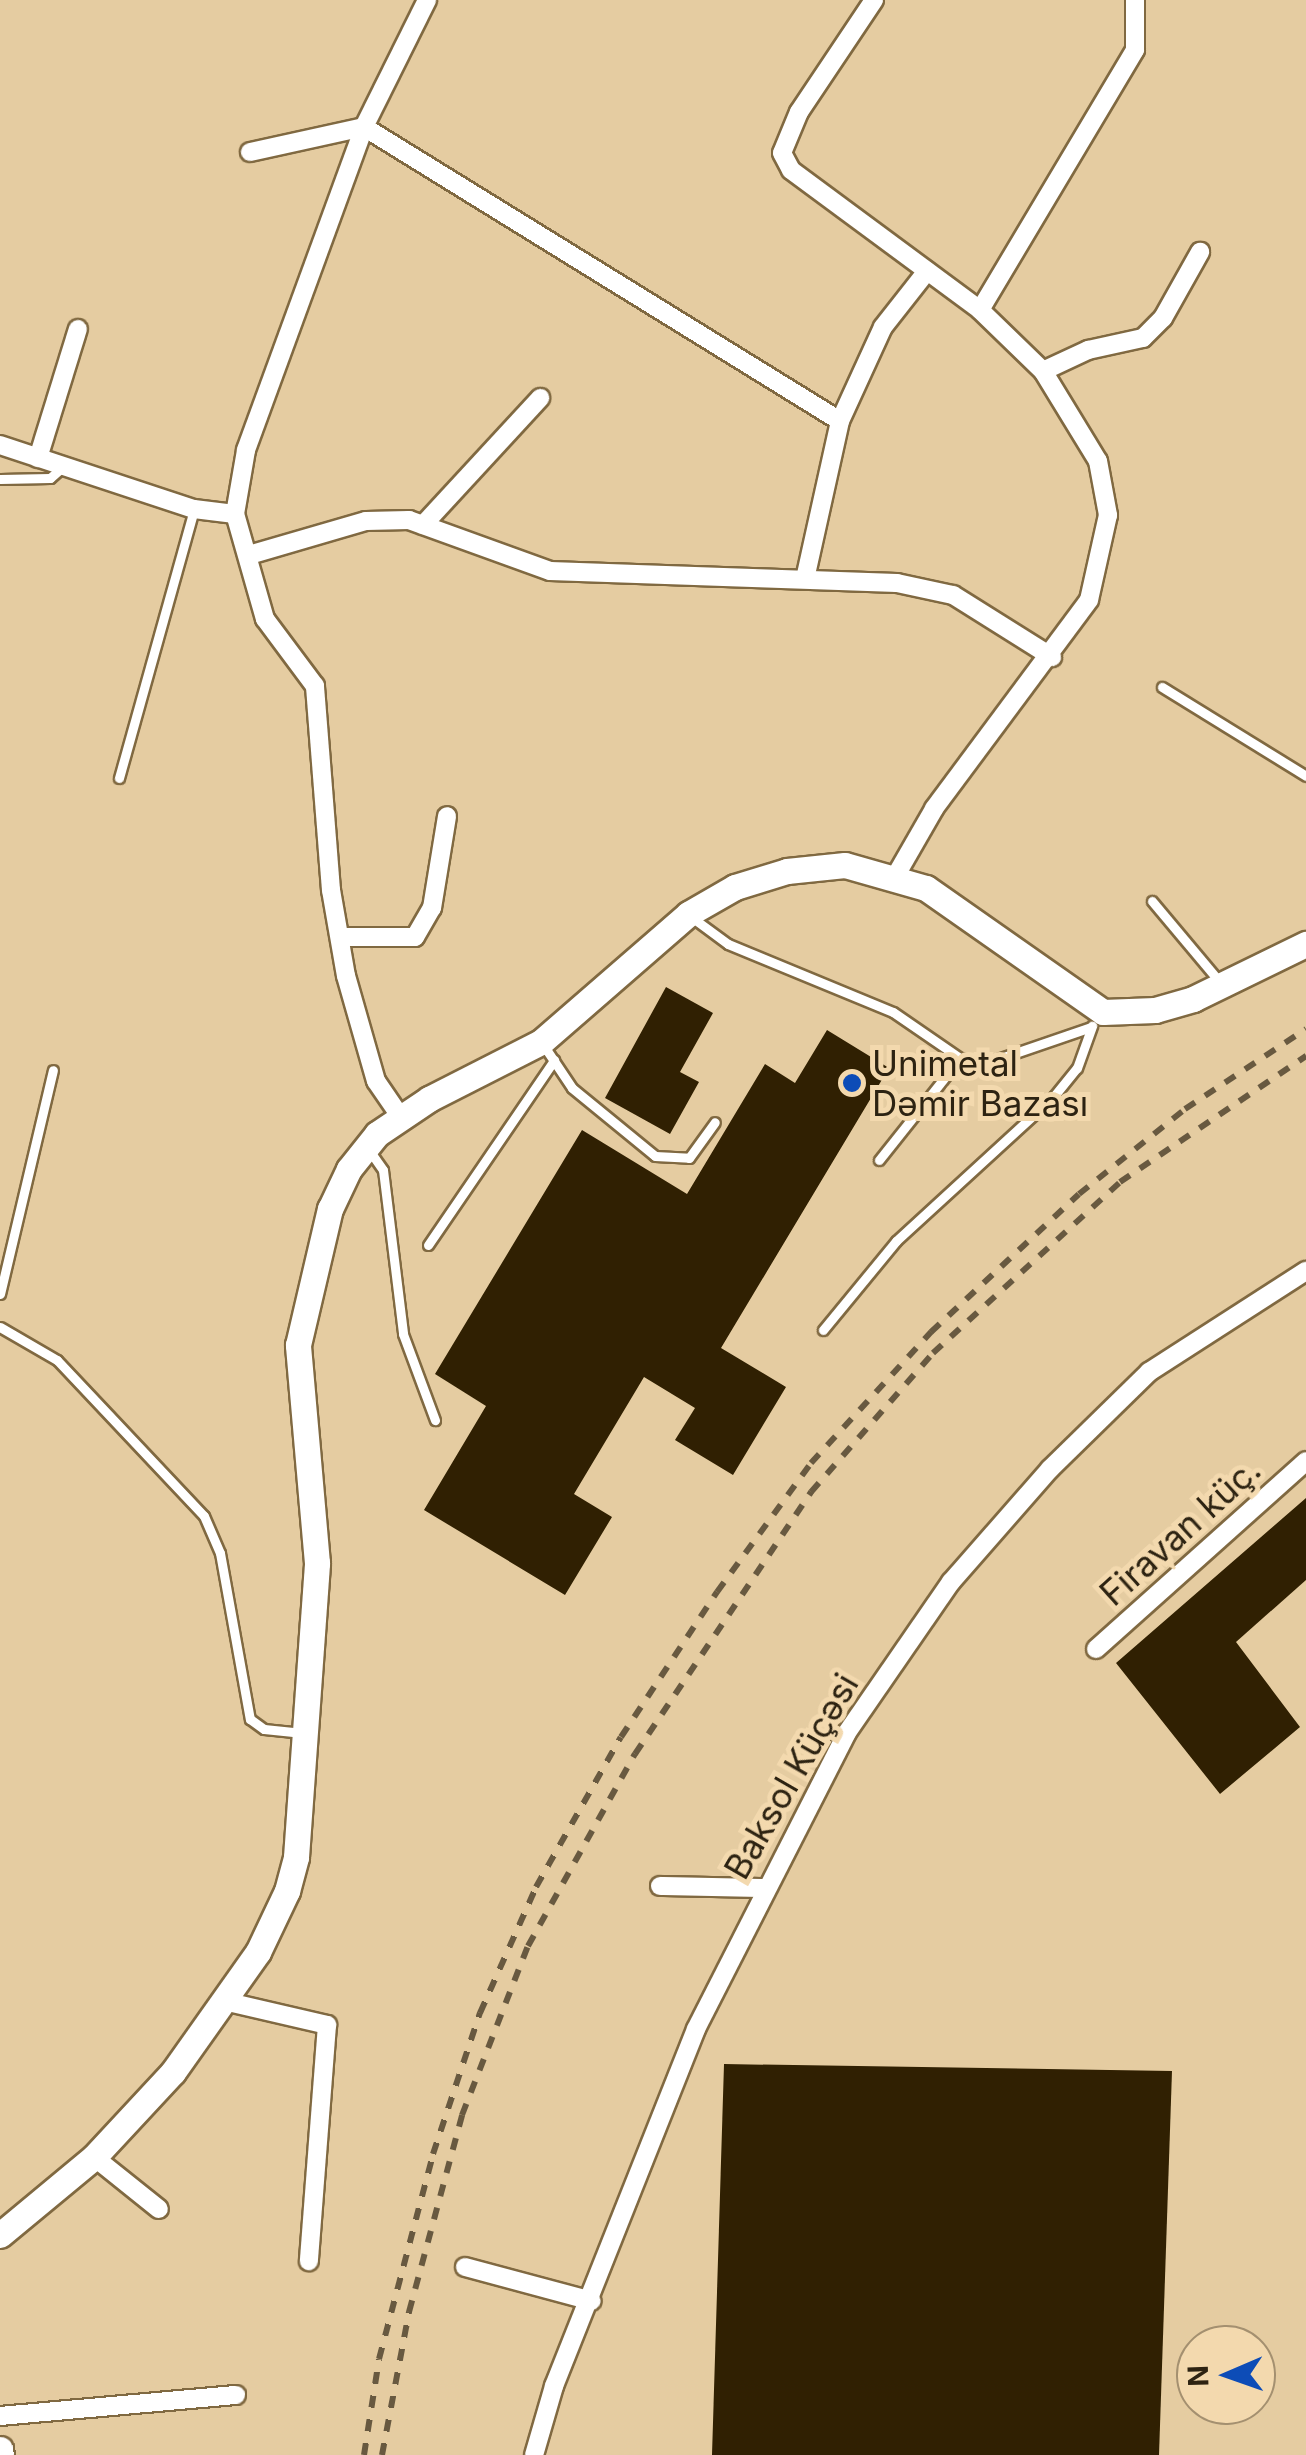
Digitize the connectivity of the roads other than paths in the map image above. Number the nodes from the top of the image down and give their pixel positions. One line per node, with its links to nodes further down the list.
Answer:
1 (426, 0): 4 (street)
2 (874, 0): 7 (street)
3 (1135, 0): 8 (street)
4 (364, 127): 5 (street); 12 (street); 18 (street)
5 (250, 152)
6 (1200, 252): 10 (street)
7 (927, 271): 8 (street); 12 (street)
8 (980, 310): 10 (street)
9 (78, 329): 14 (street)
10 (1043, 371): 22 (street)
11 (540, 398): 19 (street)
12 (840, 421): 21 (street)
13 (0, 446): 14 (street)
14 (38, 458): 15 (street)
15 (64, 466): 16 (lane); 17 (street)
16 (0, 479)
17 (194, 510): 18 (street); 25 (lane)
18 (235, 514): 20 (street)
19 (423, 525): 20 (street); 21 (street)
20 (249, 555): 30 (street)
21 (805, 579): 22 (street)
22 (1052, 656): 27 (street)
23 (1162, 687): 24 (lane)
24 (1306, 776)
25 (119, 778)
26 (447, 816): 30 (street)
27 (896, 875): 29 (main road); 33 (main road)
28 (1152, 901): 32 (lane)
29 (688, 914): 34 (main road); 35 (lane)
30 (342, 937): 37 (street)
31 (1306, 944): 32 (main road)
32 (1224, 987): 33 (main road)
33 (1097, 1019): 35 (lane); 45 (lane)
34 (547, 1051): 37 (main road); 38 (lane); 41 (lane)
35 (960, 1058): 40 (lane)
36 (53, 1070): 43 (lane)
37 (400, 1116): 39 (main road)
38 (715, 1122)
39 (366, 1147): 46 (lane); 49 (main road)
40 (879, 1160)
41 (428, 1244)
42 (1306, 1271): 51 (street, Baksol Küçəsi)
43 (0, 1294)
44 (0, 1327): 49 (lane)
45 (823, 1330)
46 (436, 1420)
47 (1306, 1462): 48 (street, Firavan küç.)
48 (1096, 1648)
49 (306, 1734): 52 (main road)
50 (660, 1886): 51 (street)
51 (764, 1888): 58 (street, Baksol Küçəsi)
52 (224, 2001): 53 (main road); 56 (street)
53 (94, 2157): 54 (street); 55 (main road)
54 (160, 2209)
55 (0, 2234)
56 (310, 2261)
57 (465, 2267): 58 (street)
58 (592, 2301): 61 (street, Baksol Küçəsi)
59 (236, 2395): 60 (street)
60 (0, 2416)
61 (534, 2455)

